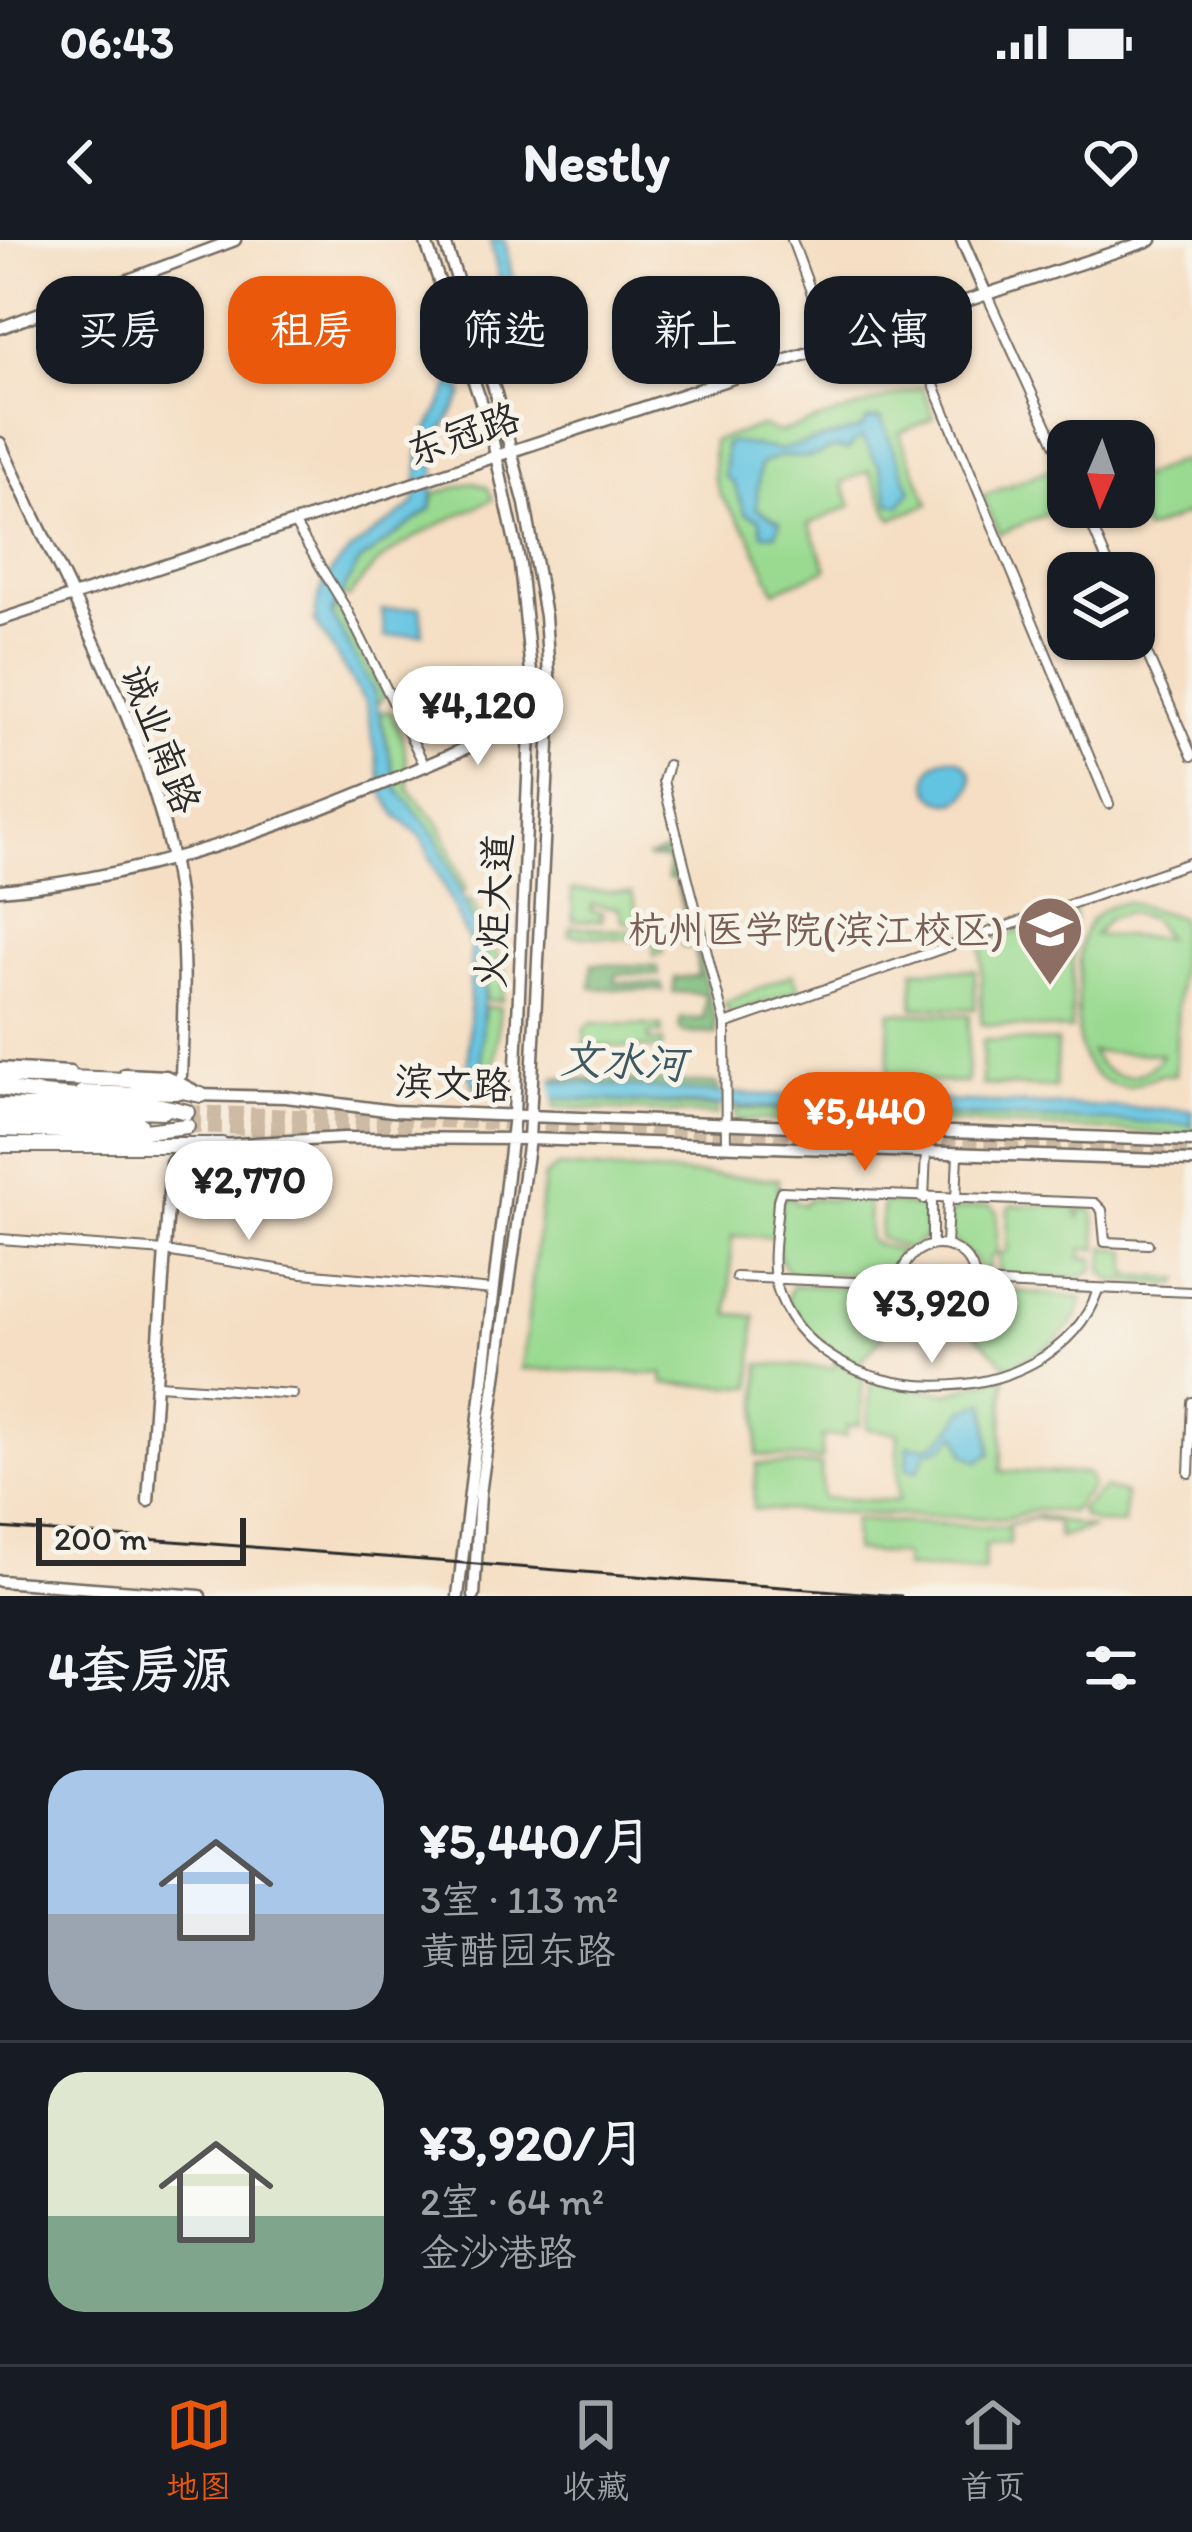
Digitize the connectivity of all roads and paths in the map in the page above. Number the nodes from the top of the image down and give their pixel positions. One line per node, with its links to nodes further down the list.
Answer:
1 (236, 240): 10 (main road)
2 (425, 240): 16 (main road, 火炬大道)
3 (444, 240): 15 (main road, 火炬大道)
4 (792, 240): 7 (street)
5 (962, 240): 8 (main road)
6 (1151, 240): 8 (main road, 东冠路)
7 (805, 276)
8 (986, 292): 9 (main road, 东冠路); 13 (street)
9 (972, 297)
10 (0, 328)
11 (804, 352): 15 (main road, 东冠路)
12 (933, 384): 27 (street)
13 (1047, 426)
14 (0, 443): 18 (main road, 诚业南路)
15 (512, 449): 16 (main road, 东冠路); 29 (main road, 火炬大道)
16 (496, 455): 17 (main road, 东冠路); 21 (main road, 火炬大道)
17 (294, 523): 18 (main road, 东冠路); 26 (street)
18 (69, 598): 19 (main road, 东冠路); 30 (main road, 诚业南路)
19 (0, 620)
20 (1150, 660): 24 (street)
21 (532, 707): 22 (main road); 23 (main road, 火炬大道)
22 (512, 728): 23 (main road); 26 (main road)
23 (532, 740): 28 (main road, 火炬大道)
24 (1192, 756)
25 (668, 765): 33 (street)
26 (424, 766): 30 (main road)
27 (1108, 803)
28 (530, 804): 29 (main road); 39 (main road, 火炬大道)
29 (548, 806): 41 (main road, 火炬大道)
30 (172, 861): 32 (main road); 35 (main road, 诚业南路)
31 (1192, 862): 33 (street)
32 (0, 890)
33 (725, 1024): 44 (street)
34 (0, 1072): 35 (main road); 37 (highway)
35 (175, 1077): 37 (main road)
36 (0, 1088): 37 (main road, 滨文路); 43 (highway)
37 (197, 1092): 39 (main road, 滨文路)
38 (0, 1106): 40 (highway)
39 (514, 1109): 41 (main road, 滨文路); 47 (main road, 火炬大道)
40 (49, 1114): 42 (highway); 43 (highway)
41 (530, 1117): 44 (main road, 滨文路); 46 (main road, 火炬大道)
42 (0, 1118)
43 (187, 1119): 45 (highway)
44 (726, 1120): 48 (main road, 滨文路); 51 (street)
45 (0, 1130): 50 (main road, 滨文路)
46 (529, 1139): 47 (main road, 滨文路); 51 (main road, 滨文路); 81 (main road, 火炬大道)
47 (510, 1141): 50 (main road, 滨文路); 70 (main road, 火炬大道)
48 (1192, 1142)
49 (0, 1145): 53 (highway)
50 (222, 1145): 52 (highway)
51 (726, 1146): 54 (main road, 滨文路)
52 (186, 1147): 53 (highway); 57 (main road)
53 (156, 1148): 57 (main road)
54 (926, 1151): 55 (main road, 滨文路); 58 (street)
55 (958, 1152): 56 (main road, 滨文路); 59 (street)
56 (1192, 1161)
57 (171, 1162): 64 (main road)
58 (928, 1199): 59 (street); 62 (street); 66 (street)
59 (952, 1200): 61 (street); 63 (street)
60 (0, 1239): 64 (street)
61 (1148, 1244)
62 (932, 1246): 63 (street); 68 (street)
63 (946, 1246): 67 (street)
64 (165, 1251): 70 (street); 72 (main road)
65 (736, 1277): 66 (street)
66 (775, 1279): 68 (street); 69 (street)
67 (975, 1283): 68 (street); 69 (street)
68 (900, 1284)
69 (1098, 1290): 71 (street)
70 (494, 1291): 80 (main road, 火炬大道)
71 (1192, 1292)
72 (158, 1384): 73 (street); 76 (main road)
73 (293, 1394)
74 (1192, 1402): 75 (street)
75 (1189, 1473)
76 (148, 1501)
77 (0, 1581): 78 (main road)
78 (121, 1593): 79 (main road)
79 (200, 1596)
80 (458, 1596)
81 (474, 1596)

